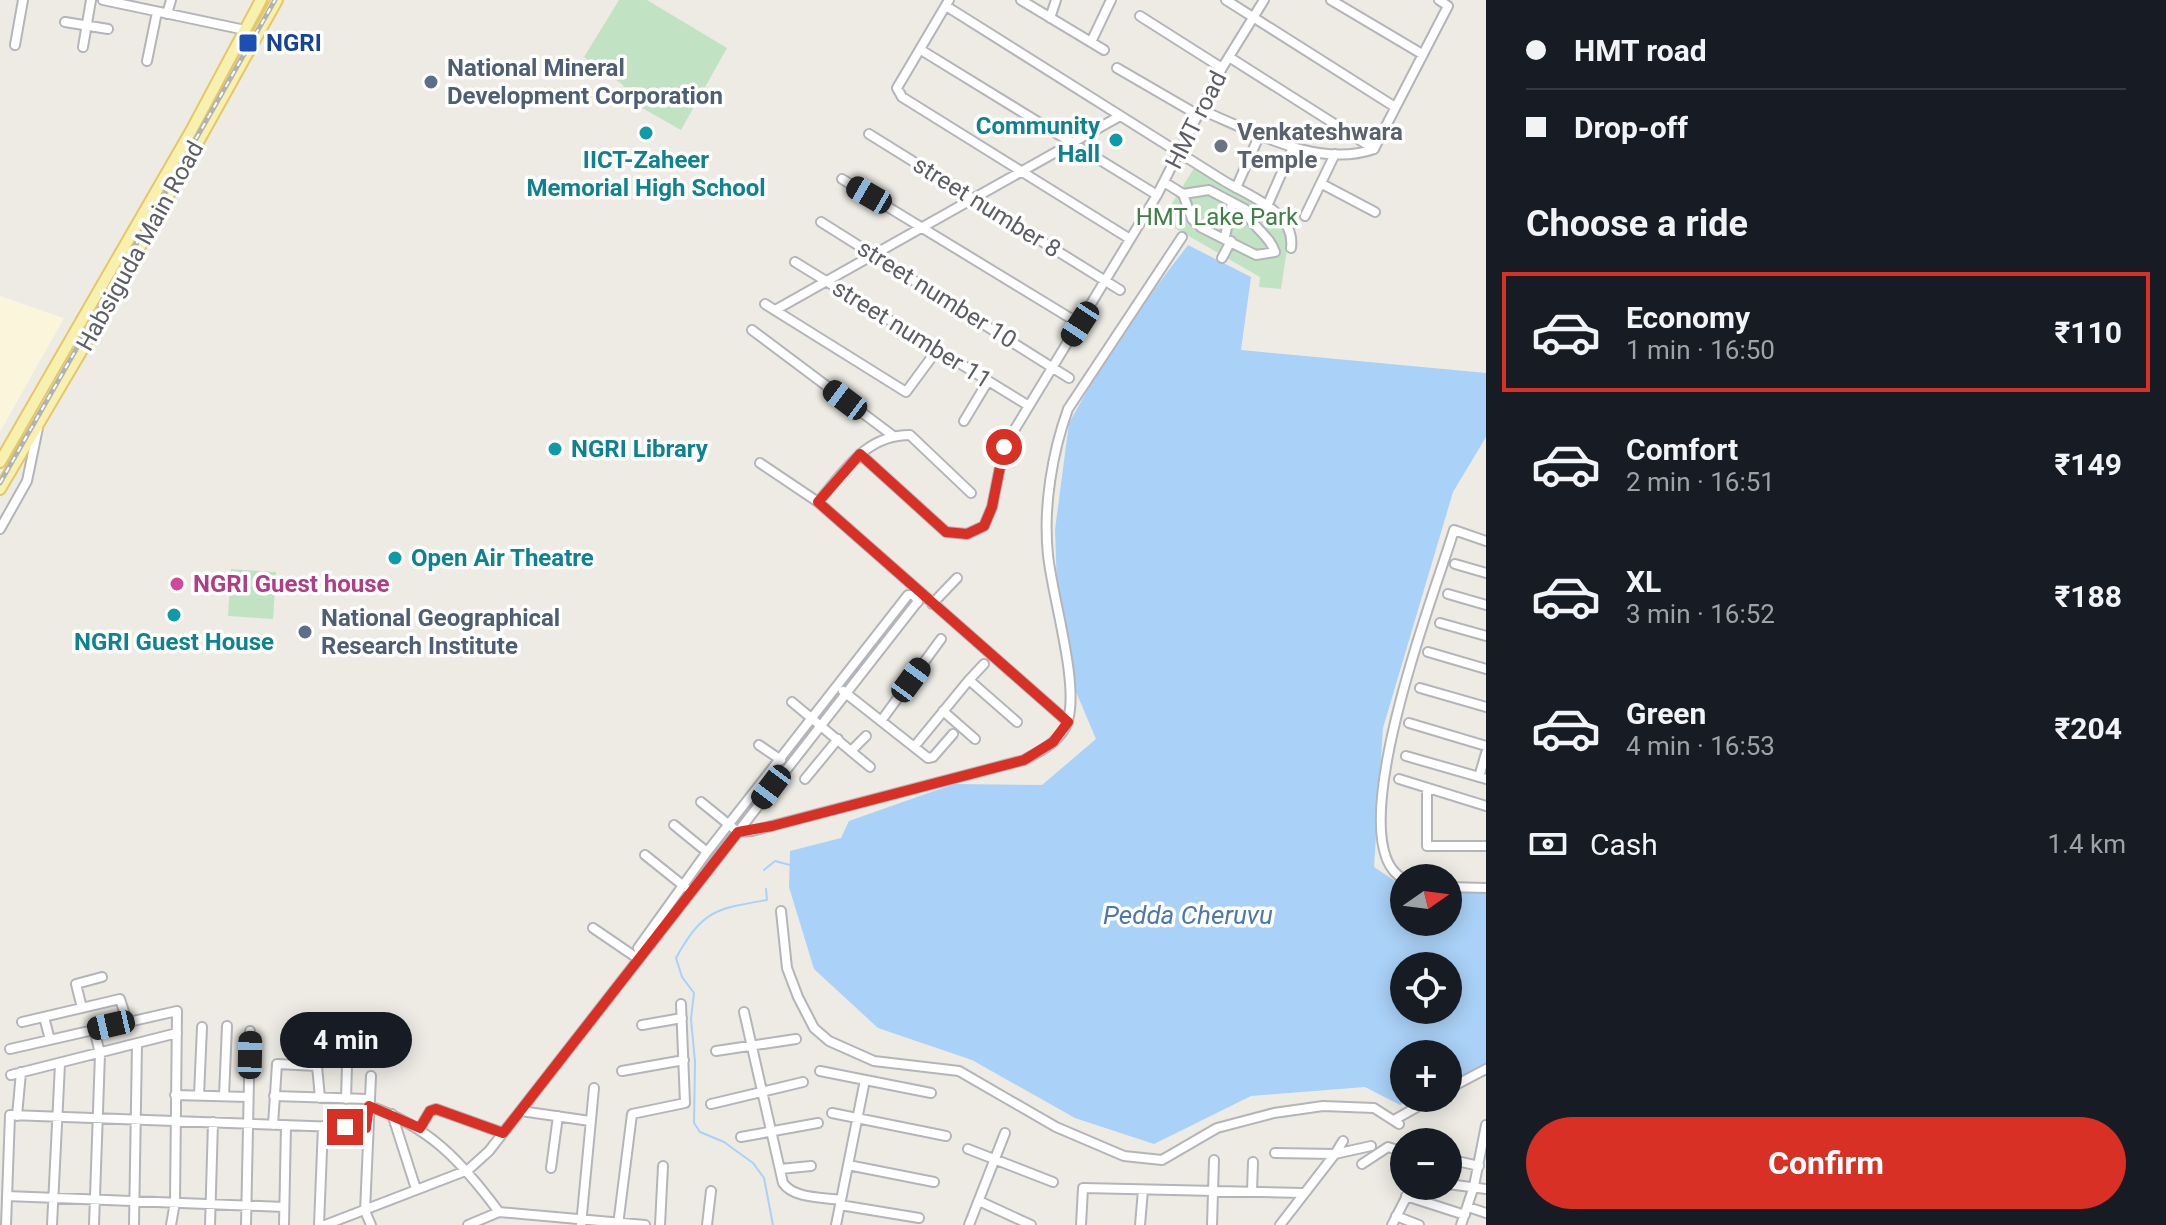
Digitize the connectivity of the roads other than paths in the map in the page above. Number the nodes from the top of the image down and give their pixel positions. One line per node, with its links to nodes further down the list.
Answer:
1 (23, 0): 26 (street)
2 (91, 0): 22 (street)
3 (103, 0): 14 (street)
4 (171, 0): 17 (street)
5 (261, 0): 24 (main road, Habsiguda Main Road)
6 (277, 0): 74 (main road, Habsiguda Main Road)
7 (1021, 0): 19 (street)
8 (1056, 0): 19 (street)
9 (1111, 0): 25 (street)
10 (1226, 0): 20 (street)
11 (1264, 0): 20 (street, HMT road)
12 (1331, 0): 30 (street)
13 (1439, 0): 30 (street)
14 (118, 2): 16 (street)
15 (948, 3): 28 (street); 37 (street)
16 (157, 12): 17 (street); 32 (street)
17 (167, 14): 24 (street)
18 (1140, 16): 34 (street)
19 (1050, 18): 25 (street)
20 (1254, 18): 31 (street, HMT road); 35 (street)
21 (65, 22): 22 (street)
22 (87, 25): 23 (street); 27 (street)
23 (108, 29)
24 (245, 30): 72 (main road, Habsiguda Main Road)
25 (1091, 42): 29 (street)
26 (15, 45)
27 (83, 47)
28 (921, 50): 40 (street); 45 (street)
29 (1104, 50)
30 (1422, 54): 35 (street)
31 (1229, 57): 34 (street, HMT road); 42 (street)
32 (147, 61)
33 (1117, 68): 36 (street)
34 (1222, 68): 36 (street, HMT road)
35 (1395, 107): 42 (street)
36 (1199, 113): 39 (street); 43 (street, HMT road)
37 (1120, 116): 40 (street); 43 (street)
38 (869, 134): 52 (street, street number 8)
39 (1260, 134): 41 (street); 49 (street)
40 (1074, 143): 45 (street); 51 (street)
41 (1293, 147): 44 (street); 54 (street)
42 (1374, 149): 44 (street)
43 (1180, 154): 47 (street, HMT road); 49 (street)
44 (1335, 154): 48 (street)
45 (1021, 171): 52 (street); 60 (street)
46 (842, 179): 58 (street)
47 (1164, 182): 50 (street); 51 (street, HMT road)
48 (1322, 184): 55 (street); 56 (street)
49 (1236, 188): 54 (street)
50 (1183, 194): 53 (street); 61 (street)
51 (1157, 195): 60 (street, HMT road)
52 (972, 199): 58 (street); 67 (street, street number 8)
53 (1232, 203): 61 (street); 61 (street)
54 (1268, 204): 62 (street)
55 (1375, 212)
56 (1305, 216)
57 (821, 222): 63 (street, street number 10)
58 (923, 226): 63 (street); 71 (street)
59 (1182, 237): 115 (street)
60 (1130, 239): 67 (street, HMT road)
61 (1228, 239): 64 (street)
62 (1291, 248)
63 (874, 254): 66 (street); 76 (street, street number 10)
64 (1222, 258)
65 (795, 262): 66 (street, street number 11)
66 (827, 281): 70 (street); 75 (street, street number 11)
67 (1105, 281): 68 (street, street number 8); 71 (street, HMT road)
68 (1120, 290)
69 (765, 304): 70 (street)
70 (777, 309): 75 (street)
71 (1080, 324): 76 (street, HMT road)
72 (76, 328): 74 (main road); 84 (main road, Habsiguda Main Road)
73 (752, 330): 82 (street)
74 (89, 338): 81 (main road, Habsiguda Main Road)
75 (937, 350): 78 (street, street number 11)
76 (1052, 368): 77 (street, street number 10); 79 (street, HMT road)
77 (1069, 378)
78 (988, 381): 79 (street, street number 11); 80 (street)
79 (1029, 406): 83 (street, HMT road)
80 (964, 421)
81 (39, 423): 86 (main road, Habsiguda Main Road); 89 (street)
82 (892, 435): 83 (street); 87 (street)
83 (860, 454): 88 (street)
84 (0, 462)
85 (760, 463): 88 (street)
86 (0, 489)
87 (971, 493)
88 (818, 502): 95 (street)
89 (0, 529)
90 (1486, 541): 143 (street)
91 (1455, 564): 92 (street)
92 (1486, 573)
93 (957, 578): 95 (street)
94 (1448, 594): 96 (street)
95 (932, 604): 115 (street)
96 (1486, 605)
97 (1440, 623): 100 (street)
98 (885, 625): 99 (street); 99 (street); 106 (street)
99 (894, 632): 108 (street)
100 (1486, 636)
101 (941, 639): 113 (street)
102 (1428, 652): 104 (street)
103 (984, 664): 105 (street)
104 (1486, 669)
105 (969, 680): 111 (street); 114 (street)
106 (837, 687): 108 (street); 112 (street)
107 (1420, 688): 110 (street)
108 (846, 694): 113 (street); 117 (street)
109 (792, 702): 112 (street)
110 (1486, 707)
111 (943, 711): 121 (street); 124 (street)
112 (811, 718): 117 (street); 128 (street)
113 (881, 721): 124 (street)
114 (1017, 722)
115 (1068, 722): 139 (street)
116 (1409, 723): 123 (street)
117 (820, 725): 120 (street); 129 (street)
118 (953, 734): 124 (street)
119 (866, 736): 125 (street)
120 (838, 739): 125 (street); 132 (street)
121 (975, 739)
122 (759, 745): 128 (street)
123 (1486, 746)
124 (914, 747)
125 (851, 751): 130 (street)
126 (1486, 753): 131 (street)
127 (1406, 756): 131 (street)
128 (779, 759): 129 (street); 137 (street)
129 (788, 765): 139 (street)
130 (870, 767)
131 (1482, 778)
132 (805, 779)
133 (1399, 779): 134 (street)
134 (1427, 789): 136 (street); 140 (street)
135 (701, 802): 137 (street)
136 (1486, 806)
137 (729, 824): 139 (street); 141 (street)
138 (674, 825): 141 (street)
139 (738, 832): 145 (street)
140 (1486, 846)
141 (707, 852): 145 (street)
142 (645, 855): 145 (street)
143 (1390, 865)
144 (1462, 887): 146 (street)
145 (686, 888): 149 (street)
146 (1486, 888)
147 (781, 911): 194 (street)
148 (593, 928): 149 (street)
149 (639, 956): 193 (street)
150 (102, 977): 152 (street)
151 (681, 1004): 155 (street)
152 (82, 1008): 154 (street); 156 (street)
153 (744, 1012): 167 (street)
154 (44, 1017): 157 (street); 165 (street)
155 (682, 1018): 158 (street); 171 (street)
156 (127, 1021): 161 (street); 163 (street)
157 (22, 1022)
158 (642, 1025)
159 (227, 1026): 186 (street)
160 (202, 1027): 185 (street)
161 (94, 1028): 165 (street); 170 (street)
162 (250, 1031): 188 (street)
163 (177, 1033): 166 (street); 184 (street)
164 (796, 1039): 167 (street)
165 (50, 1040): 168 (street)
166 (137, 1044): 170 (street); 202 (street)
167 (752, 1045): 169 (street); 182 (street)
168 (10, 1049)
169 (716, 1051)
170 (100, 1054): 172 (street); 200 (street)
171 (684, 1060): 175 (street); 268 (street)
172 (60, 1064): 197 (street); 199 (street)
173 (347, 1065): 190 (street)
174 (1486, 1069): 180 (street)
175 (622, 1071)
176 (820, 1071): 178 (street)
177 (371, 1076): 191 (street)
178 (865, 1080): 183 (street); 201 (street)
179 (803, 1082): 182 (street)
180 (1462, 1082)
181 (594, 1088): 204 (street)
182 (764, 1092): 192 (street); 214 (street)
183 (931, 1093)
184 (175, 1095): 185 (street); 203 (street)
185 (199, 1095): 186 (street)
186 (224, 1096): 188 (street)
187 (274, 1096): 189 (street); 189 (street); 208 (street)
188 (248, 1097): 207 (street)
189 (320, 1098): 190 (street)
190 (346, 1099): 191 (street)
191 (369, 1102): 196 (street); 212 (street)
192 (711, 1104)
193 (521, 1111): 198 (street); 215 (street)
194 (1412, 1112)
195 (832, 1113): 201 (street)
196 (392, 1114): 213 (street); 241 (street)
197 (17, 1116): 199 (street); 248 (street)
198 (558, 1116): 204 (street); 234 (street)
199 (57, 1117): 200 (street); 249 (street)
200 (98, 1118): 202 (street); 250 (street)
201 (858, 1118): 217 (street); 230 (street)
202 (137, 1120): 203 (street); 251 (street)
203 (176, 1121): 205 (street); 255 (street)
204 (590, 1121): 267 (street)
205 (213, 1122): 207 (street); 257 (street)
206 (818, 1123): 214 (street)
207 (249, 1124): 208 (street); 258 (street)
208 (273, 1125): 209 (street)
209 (286, 1125): 211 (street); 259 (street)
210 (1486, 1125): 233 (street)
211 (323, 1126): 212 (street); 277 (street)
212 (366, 1128): 260 (street)
213 (420, 1128): 215 (street); 236 (street)
214 (772, 1132): 218 (street); 235 (street)
215 (503, 1133): 236 (street)
216 (1005, 1133): 226 (street)
217 (946, 1136)
218 (741, 1137)
219 (1343, 1141): 224 (street)
220 (1371, 1146): 224 (street)
221 (1390, 1148): 229 (street)
222 (968, 1149): 226 (street)
223 (1275, 1153): 224 (street)
224 (1335, 1154): 247 (street)
225 (1214, 1160): 244 (street)
226 (996, 1161): 238 (street); 254 (street)
227 (1253, 1162): 246 (street)
228 (1462, 1162): 233 (street)
229 (1362, 1164)
230 (848, 1165): 237 (street); 256 (street)
231 (663, 1166): 281 (street)
232 (811, 1166): 235 (street)
233 (1479, 1166): 240 (street)
234 (551, 1168)
235 (780, 1169): 256 (street)
236 (468, 1170): 241 (street); 262 (street)
237 (934, 1182)
238 (1053, 1182)
239 (1462, 1185): 240 (street)
240 (1474, 1186): 242 (street); 261 (street)
241 (416, 1189): 260 (street)
242 (1486, 1189)
243 (1143, 1190): 244 (street); 286 (street); 287 (street)
244 (1214, 1190): 246 (street); 288 (street)
245 (711, 1191): 282 (street)
246 (1252, 1191): 247 (street)
247 (1302, 1193): 289 (street)
248 (7, 1196): 249 (street); 269 (street)
249 (53, 1198): 250 (street); 270 (street)
250 (95, 1198): 251 (street); 271 (street)
251 (135, 1200): 255 (street); 272 (street)
252 (1404, 1200): 266 (street)
253 (1422, 1200): 261 (street)
254 (979, 1201): 284 (street); 285 (street)
255 (175, 1202): 257 (street); 273 (street)
256 (841, 1202): 264 (street); 283 (street)
257 (211, 1203): 258 (street); 274 (street)
258 (247, 1205): 259 (street); 275 (street)
259 (284, 1207): 276 (street)
260 (365, 1211): 277 (street); 278 (street)
261 (1467, 1211): 263 (street); 291 (street)
262 (499, 1212): 265 (street); 279 (street)
263 (1486, 1213)
264 (919, 1218)
265 (545, 1220): 267 (street)
266 (1394, 1221): 290 (street)
267 (581, 1222): 268 (street)
268 (618, 1224): 280 (street)
269 (6, 1225)
270 (52, 1225)
271 (94, 1225)
272 (134, 1225)
273 (171, 1225)
274 (210, 1225)
275 (246, 1225)
276 (284, 1225)
277 (322, 1225)
278 (371, 1225)
279 (468, 1225)
280 (645, 1225)
281 (660, 1225)
282 (707, 1225)
283 (836, 1225)
284 (969, 1225)
285 (1031, 1225)
286 (1081, 1225)
287 (1140, 1225)
288 (1212, 1225)
289 (1280, 1225)
290 (1419, 1225)
291 (1461, 1225)

